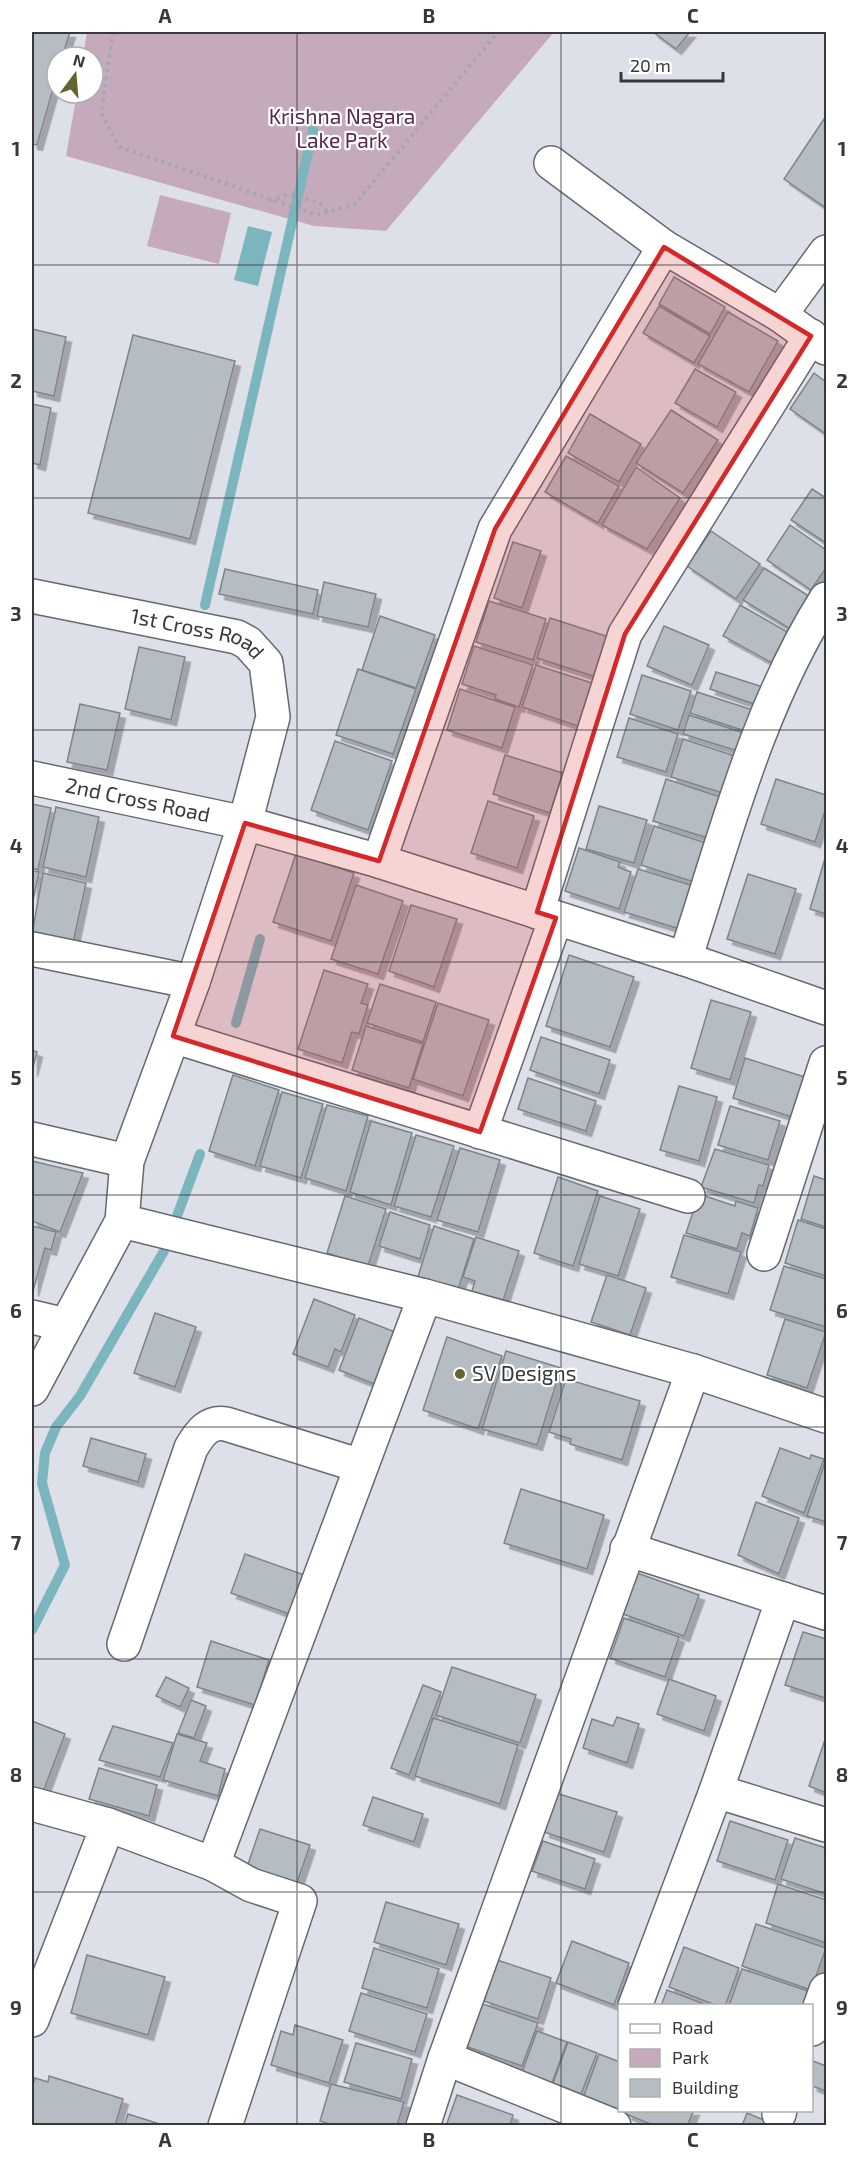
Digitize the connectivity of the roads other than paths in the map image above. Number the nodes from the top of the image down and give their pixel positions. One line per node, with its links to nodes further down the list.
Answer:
1 (551, 163): 2 (street)
2 (664, 247): 4 (street); 10 (street)
3 (826, 252): 4 (street)
4 (780, 315): 5 (street)
5 (819, 342): 11 (street)
6 (32, 596): 9 (street, 1st Cross Road)
7 (826, 599): 13 (street)
8 (32, 778): 9 (street, 2nd Cross Road)
9 (245, 823): 10 (street, 2nd Cross Road); 14 (street, 1st Cross Road)
10 (379, 861): 11 (street, 2nd Cross Road)
11 (546, 915): 13 (street, 2nd Cross Road); 18 (street)
12 (32, 950): 14 (street)
13 (685, 959): 15 (street, 2nd Cross Road)
14 (193, 982): 16 (street, 1st Cross Road)
15 (826, 1008)
16 (173, 1036): 18 (street); 20 (street, 1st Cross Road)
17 (826, 1063): 23 (street)
18 (480, 1132): 21 (street)
19 (32, 1139): 20 (street)
20 (127, 1161): 22 (street, 1st Cross Road)
21 (688, 1196)
22 (122, 1221): 24 (street); 26 (street)
23 (764, 1254)
24 (425, 1296): 27 (street); 30 (street)
25 (32, 1317): 26 (street)
26 (66, 1325): 28 (street)
27 (693, 1371): 29 (street); 31 (street)
28 (32, 1389)
29 (826, 1416)
30 (361, 1466): 34 (street); 39 (street)
31 (627, 1549): 32 (street); 44 (street)
32 (783, 1599): 33 (street); 35 (street)
33 (826, 1613)
34 (124, 1644)
35 (716, 1791): 38 (street); 42 (street)
36 (32, 1804): 37 (street)
37 (108, 1825): 39 (street); 41 (street)
38 (826, 1825)
39 (213, 1864): 45 (street)
40 (826, 1990): 43 (street)
41 (35, 2002)
42 (635, 2004)
43 (813, 2026)
44 (445, 2058): 46 (street); 47 (street)
45 (225, 2126)
46 (423, 2126)
47 (614, 2126)

